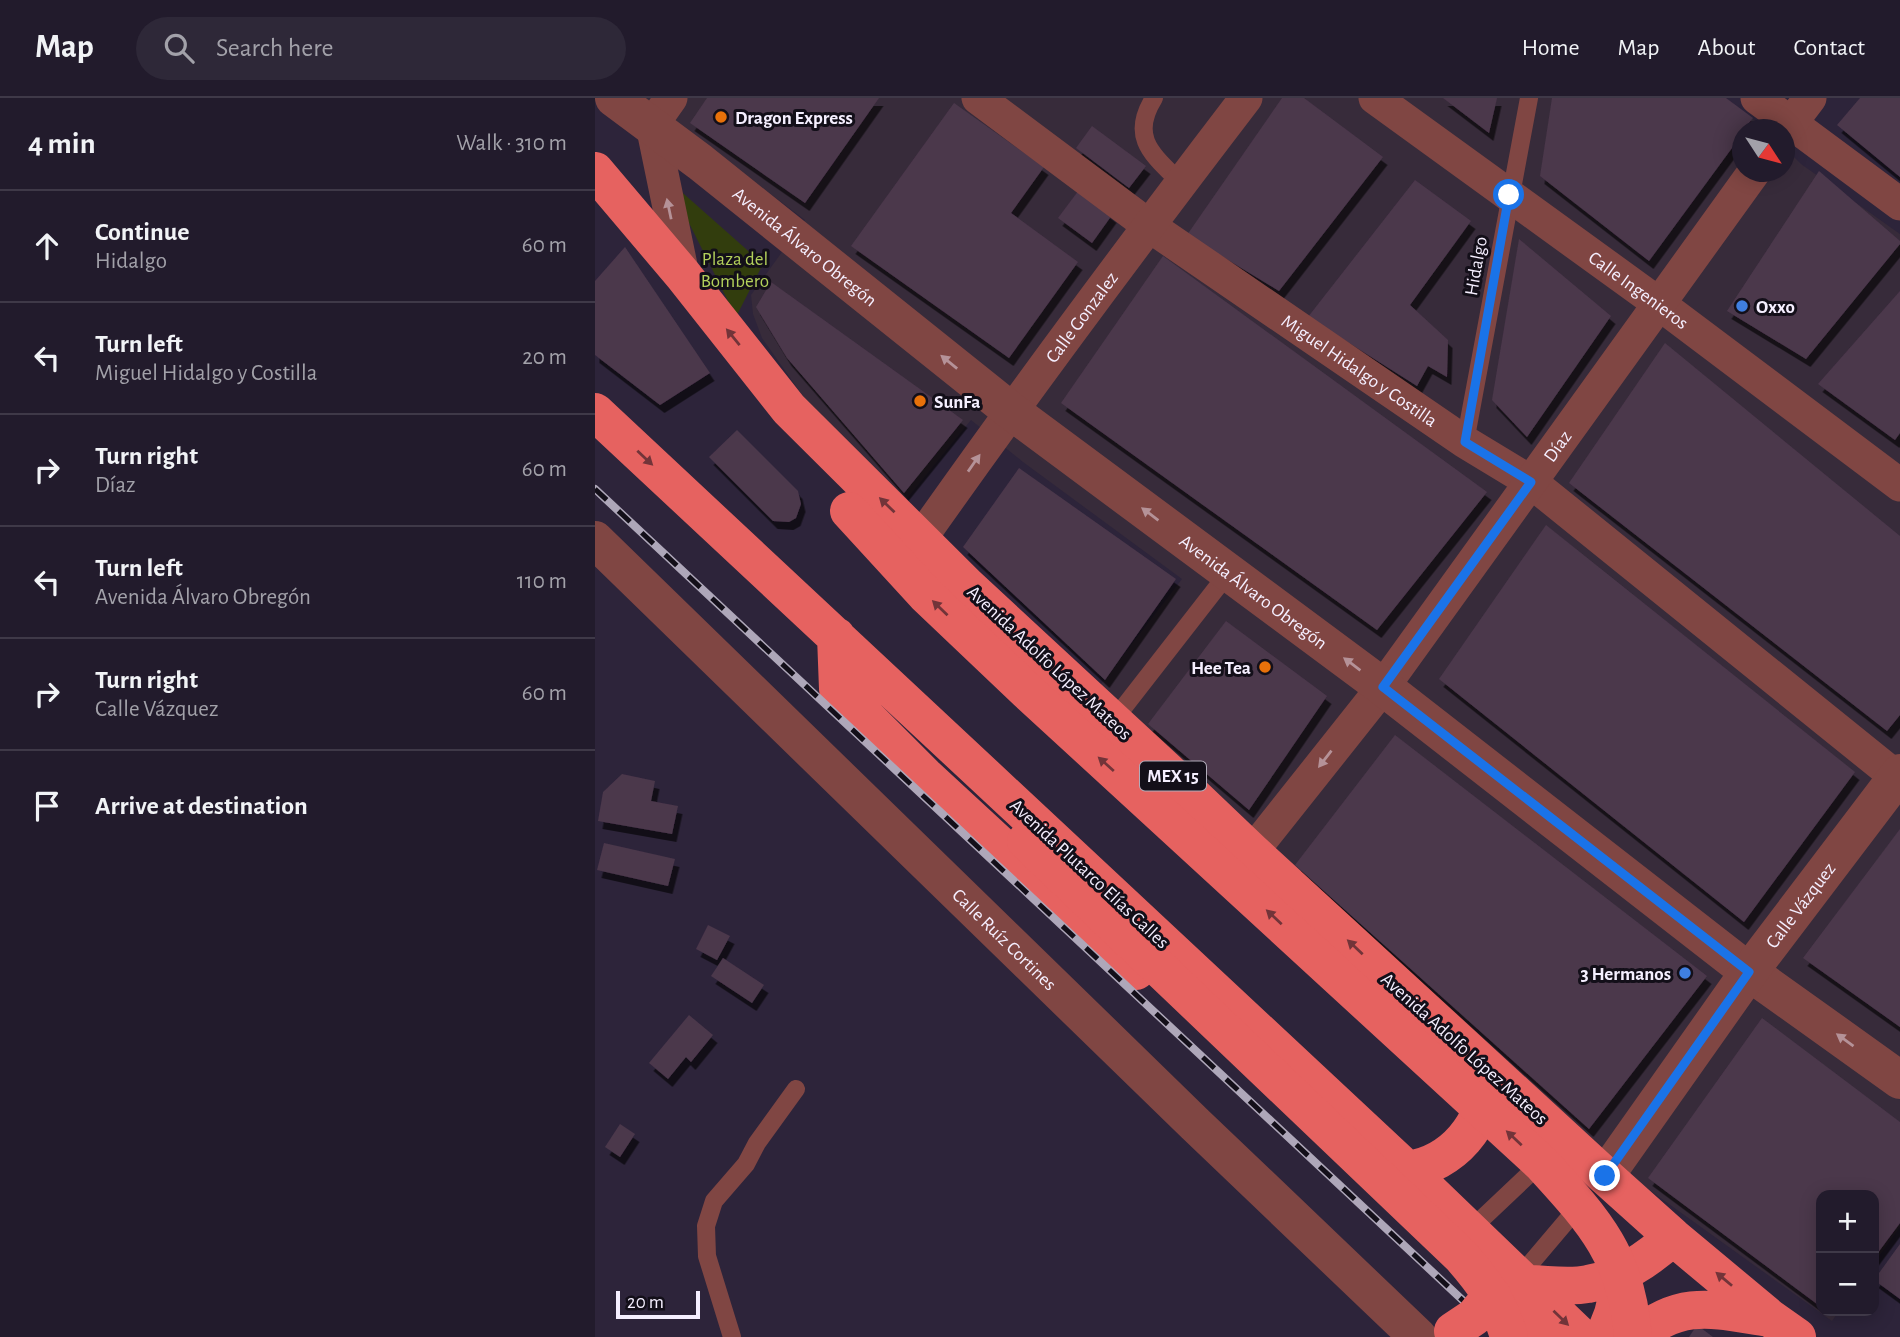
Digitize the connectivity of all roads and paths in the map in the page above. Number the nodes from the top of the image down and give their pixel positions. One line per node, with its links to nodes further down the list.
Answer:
1 (614, 98): 8 (street, Avenida Álvaro Obregón)
2 (978, 98): 15 (street, Miguel Hidalgo y Costilla)
3 (1154, 98): 12 (lane)
4 (1246, 98): 12 (street, Calle Gonzalez)
5 (1375, 98): 13 (street, Calle Ingenieros)
6 (1529, 98): 13 (lane, Hidalgo)
7 (1757, 98): 9 (street)
8 (661, 111): 16 (street, one-way to 8); 19 (street, Avenida Álvaro Obregón, one-way to 8)
9 (1795, 117): 14 (street)
10 (595, 171): 16 (highway, Avenida Adolfo López Mateos / MEX 15)
11 (1747, 182): 17 (street, Díaz)
12 (1181, 183): 15 (street, Calle Gonzalez)
13 (1509, 195): 17 (street, Calle Ingenieros); 21 (lane, Hidalgo)
14 (1900, 204)
15 (1148, 225): 19 (street, Calle Gonzalez); 21 (street, Miguel Hidalgo y Costilla)
16 (684, 275): 18 (highway, Avenida Adolfo López Mateos / MEX 15, one-way to 16)
17 (1658, 303): 22 (street, Díaz); 23 (street, Calle Ingenieros)
18 (789, 409): 24 (highway, Avenida Adolfo López Mateos / MEX 15, one-way to 18); 41 (highway, one-way to 18, bridge)
19 (1011, 411): 24 (street, Calle Gonzalez, one-way to 19); 26 (street, Avenida Álvaro Obregón, one-way to 19)
20 (595, 412): 27 (highway, Avenida Plutarco Elías Calles, one-way to 27)
21 (1465, 442): 22 (street, Miguel Hidalgo y Costilla)
22 (1531, 482): 28 (street, Díaz); 30 (street, Miguel Hidalgo y Costilla)
23 (1900, 485)
24 (921, 538): 29 (highway, Avenida Adolfo López Mateos / MEX 15)
25 (595, 540): 44 (street, Calle Ruíz Cortines)
26 (1229, 572): 28 (street, Avenida Álvaro Obregón, one-way to 26); 29 (lane)
27 (836, 636): 37 (highway, Avenida Plutarco Elías Calles); 42 (highway, bridge); 47 (highway)
28 (1383, 687): 31 (street, Díaz, one-way to 31); 32 (street, Avenida Álvaro Obregón)
29 (1114, 721): 31 (highway, Avenida Adolfo López Mateos / MEX 15)
30 (1899, 777): 32 (street, Calle Vázquez)
31 (1252, 852): 33 (highway, Avenida Adolfo López Mateos / MEX 15, one-way to 31)
32 (1749, 972): 34 (street, Avenida Álvaro Obregón, one-way to 32); 38 (street, Calle Vázquez)
33 (1485, 1067): 36 (highway, Avenida Adolfo López Mateos / MEX 15); 37 (highway)
34 (1900, 1080)
35 (796, 1089): 45 (lane)
36 (1565, 1140): 38 (highway, Avenida Adolfo López Mateos / MEX 15); 39 (lane)
37 (1407, 1170): 39 (highway, Avenida Plutarco Elías Calles)
38 (1596, 1186): 40 (highway, Avenida Adolfo López Mateos / MEX 15); 42 (lane)
39 (1469, 1231): 42 (highway, Avenida Plutarco Elías Calles)
40 (1674, 1237): 42 (highway); 43 (highway, Avenida Adolfo López Mateos / MEX 15, one-way to 40)
41 (1622, 1277): 49 (highway); 50 (highway, bridge)
42 (1513, 1285): 44 (highway, bridge); 46 (highway, bridge); 48 (highway, Avenida Plutarco Elías Calles, one-way to 48)
43 (1784, 1328): 50 (highway)
44 (1436, 1335)
45 (732, 1337)
46 (1509, 1337)
47 (1537, 1337)
48 (1581, 1337)
49 (1604, 1337)
50 (1634, 1337)

